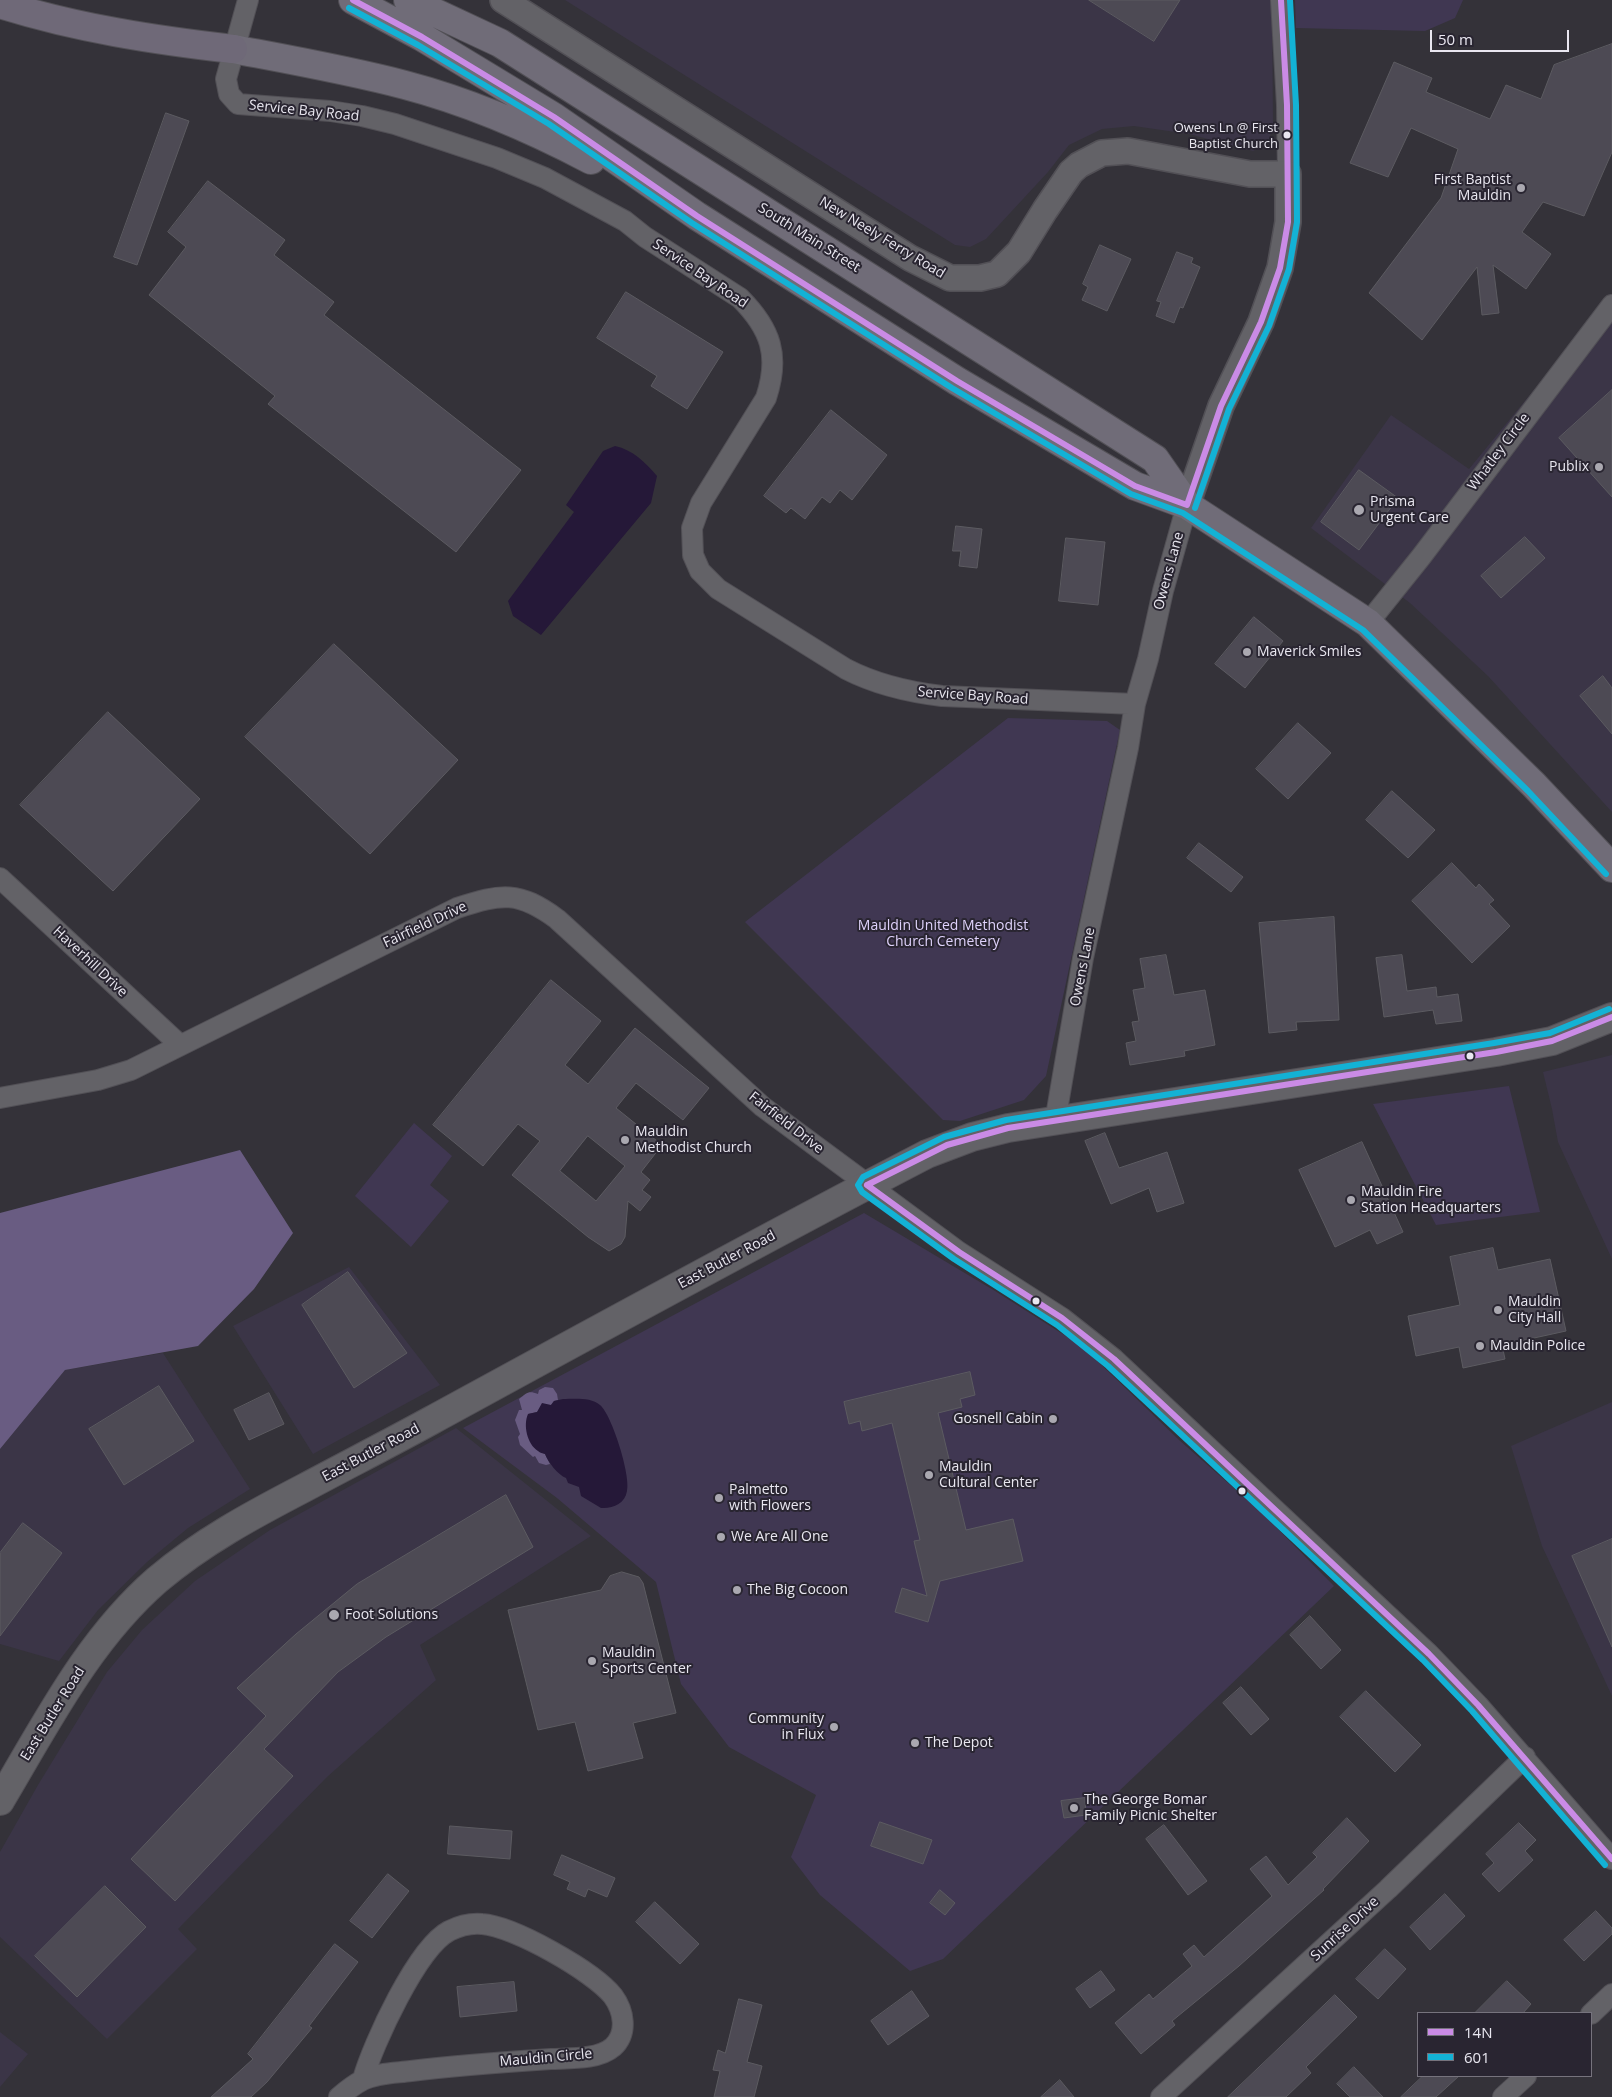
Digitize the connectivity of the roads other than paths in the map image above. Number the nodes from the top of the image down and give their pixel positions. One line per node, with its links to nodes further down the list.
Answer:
1 (248, 0): 9 (street, Service Bay Road)
2 (353, 0): 11 (main road, South Main Street)
3 (408, 0): 8 (main road, South Main Street)
4 (442, 0): 8 (main road)
5 (503, 0): 10 (street, New Neely Ferry Road)
6 (1281, 0): 10 (street, Owens Lane)
7 (0, 4): 9 (highway)
8 (500, 43): 13 (main road, South Main Street)
9 (233, 49): 11 (main road); 15 (street, Service Bay Road)
10 (1288, 174): 13 (street, Owens Lane)
11 (697, 216): 13 (main road, South Main Street)
12 (1612, 304): 14 (street, Whatley Circle)
13 (1187, 505): 14 (main road, South Main Street); 15 (street, Owens Lane)
14 (1368, 623): 16 (main road, South Main Street)
15 (1135, 704): 21 (street, Owens Lane)
16 (1612, 868)
17 (0, 878): 19 (street, Haverhill Drive)
18 (1612, 1017): 21 (main road, East Butler Road)
19 (180, 1045): 20 (street, Fairfield Drive); 22 (street, Fairfield Drive)
20 (0, 1098)
21 (1055, 1122): 22 (main road, East Butler Road)
22 (868, 1185): 23 (street, Fairfield Drive); 24 (main road, East Butler Road)
23 (1525, 1758): 25 (street, Fairfield Drive); 31 (street, Sunrise Drive)
24 (0, 1801)
25 (1612, 1859)
26 (1612, 1994): 27 (street)
27 (1592, 2013)
28 (1525, 2077): 32 (street)
29 (363, 2079): 29 (street, Mauldin Circle); 30 (street, Mauldin Circle)
30 (338, 2097)
31 (1161, 2097)
32 (1503, 2097)

